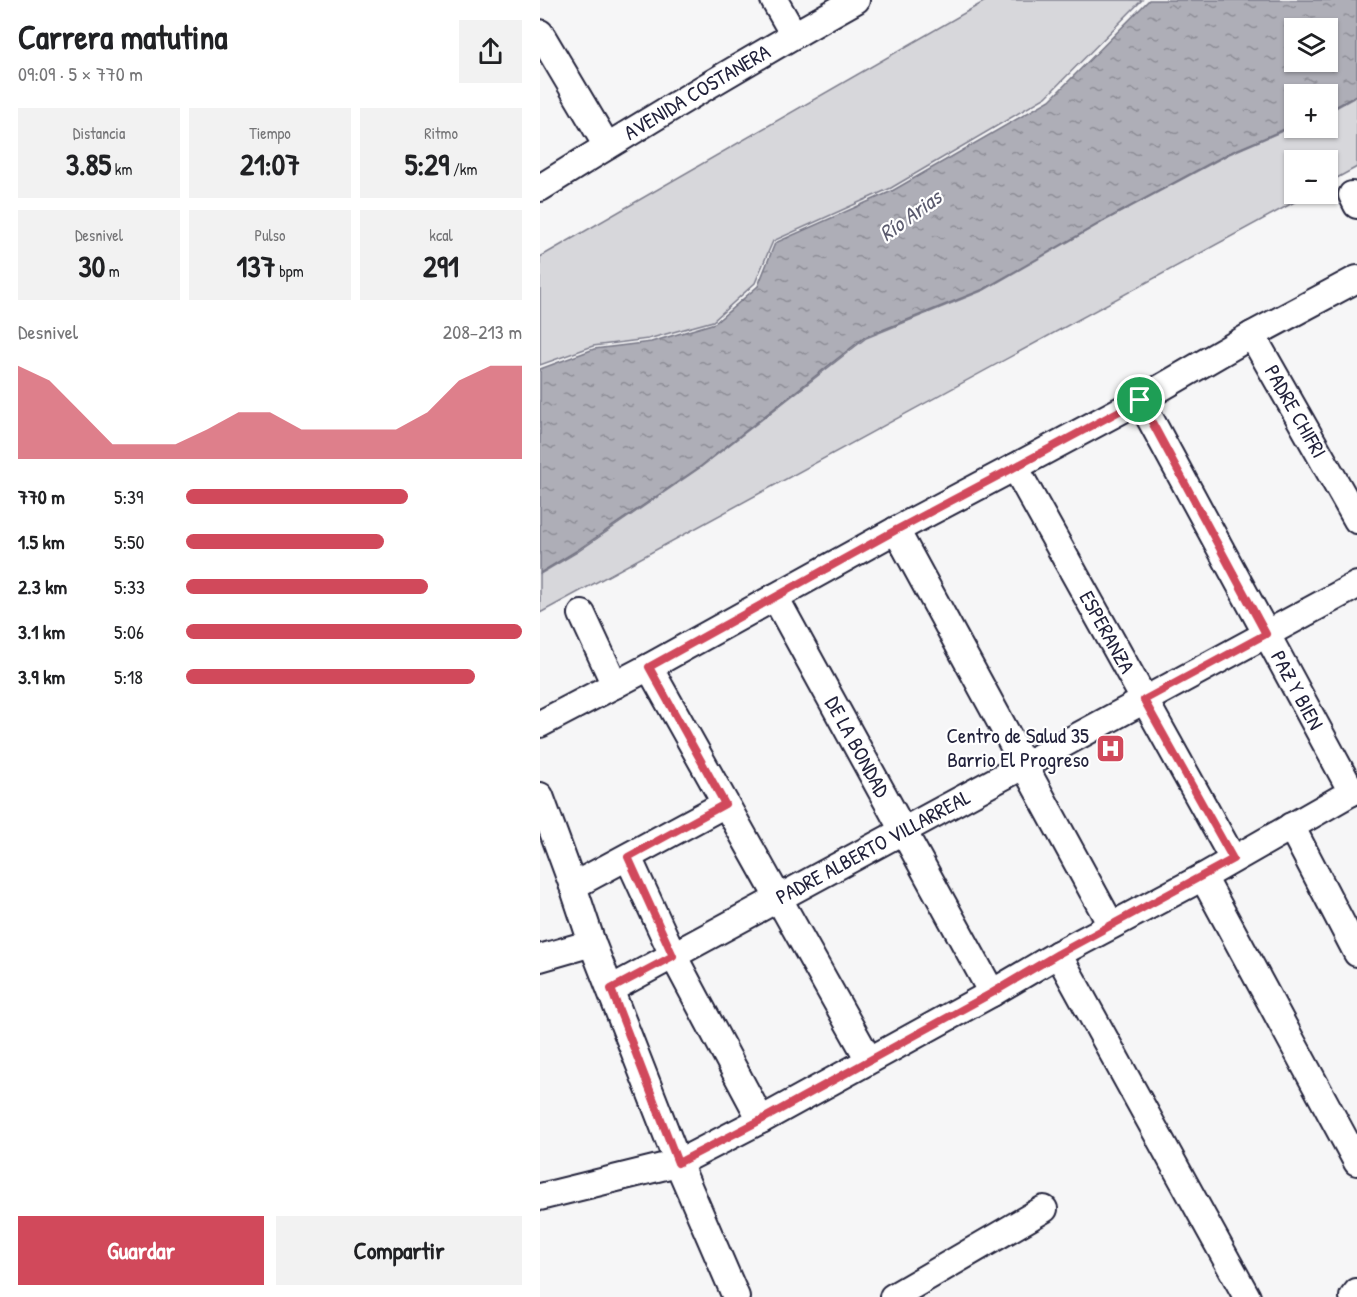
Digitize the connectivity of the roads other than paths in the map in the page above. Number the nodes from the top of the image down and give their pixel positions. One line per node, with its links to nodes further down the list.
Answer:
1 (774, 0): 4 (street)
2 (856, 0): 4 (street, AVENIDA COSTANERA)
3 (540, 33): 5 (street)
4 (794, 35): 5 (street, AVENIDA COSTANERA)
5 (606, 146): 6 (street, AVENIDA COSTANERA)
6 (540, 188)
7 (1357, 279): 8 (street)
8 (1252, 335): 9 (street); 11 (street, PADRE CHIFRI)
9 (1140, 400): 10 (street); 16 (street, PAZ Y BIEN)
10 (1015, 467): 12 (street); 19 (street, ESPERANZA)
11 (1357, 520)
12 (896, 530): 14 (street); 21 (street)
13 (1357, 585): 16 (street, PADRE ALBERTO VILLARREAL)
14 (775, 597): 17 (street); 26 (street, DE LA BONDAD)
15 (582, 614): 18 (street)
16 (1266, 634): 19 (street, PADRE ALBERTO VILLARREAL); 22 (street, PAZ Y BIEN)
17 (649, 667): 18 (street); 24 (street)
18 (615, 685): 20 (street)
19 (1144, 700): 21 (street, PADRE ALBERTO VILLARREAL); 28 (street, ESPERANZA)
20 (540, 724)
21 (1024, 765): 26 (street, PADRE ALBERTO VILLARREAL); 32 (street)
22 (1355, 791): 25 (street)
23 (540, 796): 30 (street)
24 (725, 804): 27 (street); 31 (street)
25 (1291, 826): 28 (street); 34 (street)
26 (903, 831): 31 (street, PADRE ALBERTO VILLARREAL); 39 (street, DE LA BONDAD)
27 (628, 857): 30 (street); 36 (street)
28 (1233, 859): 29 (street)
29 (1203, 877): 32 (street); 42 (street)
30 (573, 886): 33 (street)
31 (778, 898): 36 (street, PADRE ALBERTO VILLARREAL); 40 (street)
32 (1111, 925): 35 (street)
33 (592, 943): 37 (street); 38 (street)
34 (1357, 953)
35 (1058, 954): 39 (street); 49 (street)
36 (673, 956): 38 (street, PADRE ALBERTO VILLARREAL); 41 (street)
37 (540, 958)
38 (611, 989): 43 (street)
39 (992, 993): 40 (street)
40 (869, 1060): 41 (street)
41 (761, 1120): 43 (street)
42 (1357, 1162)
43 (678, 1163): 44 (street); 47 (street)
44 (540, 1197)
45 (1044, 1209): 48 (street)
46 (1357, 1292): 50 (street)
47 (736, 1297)
48 (893, 1297)
49 (1247, 1297)
50 (1353, 1297)

